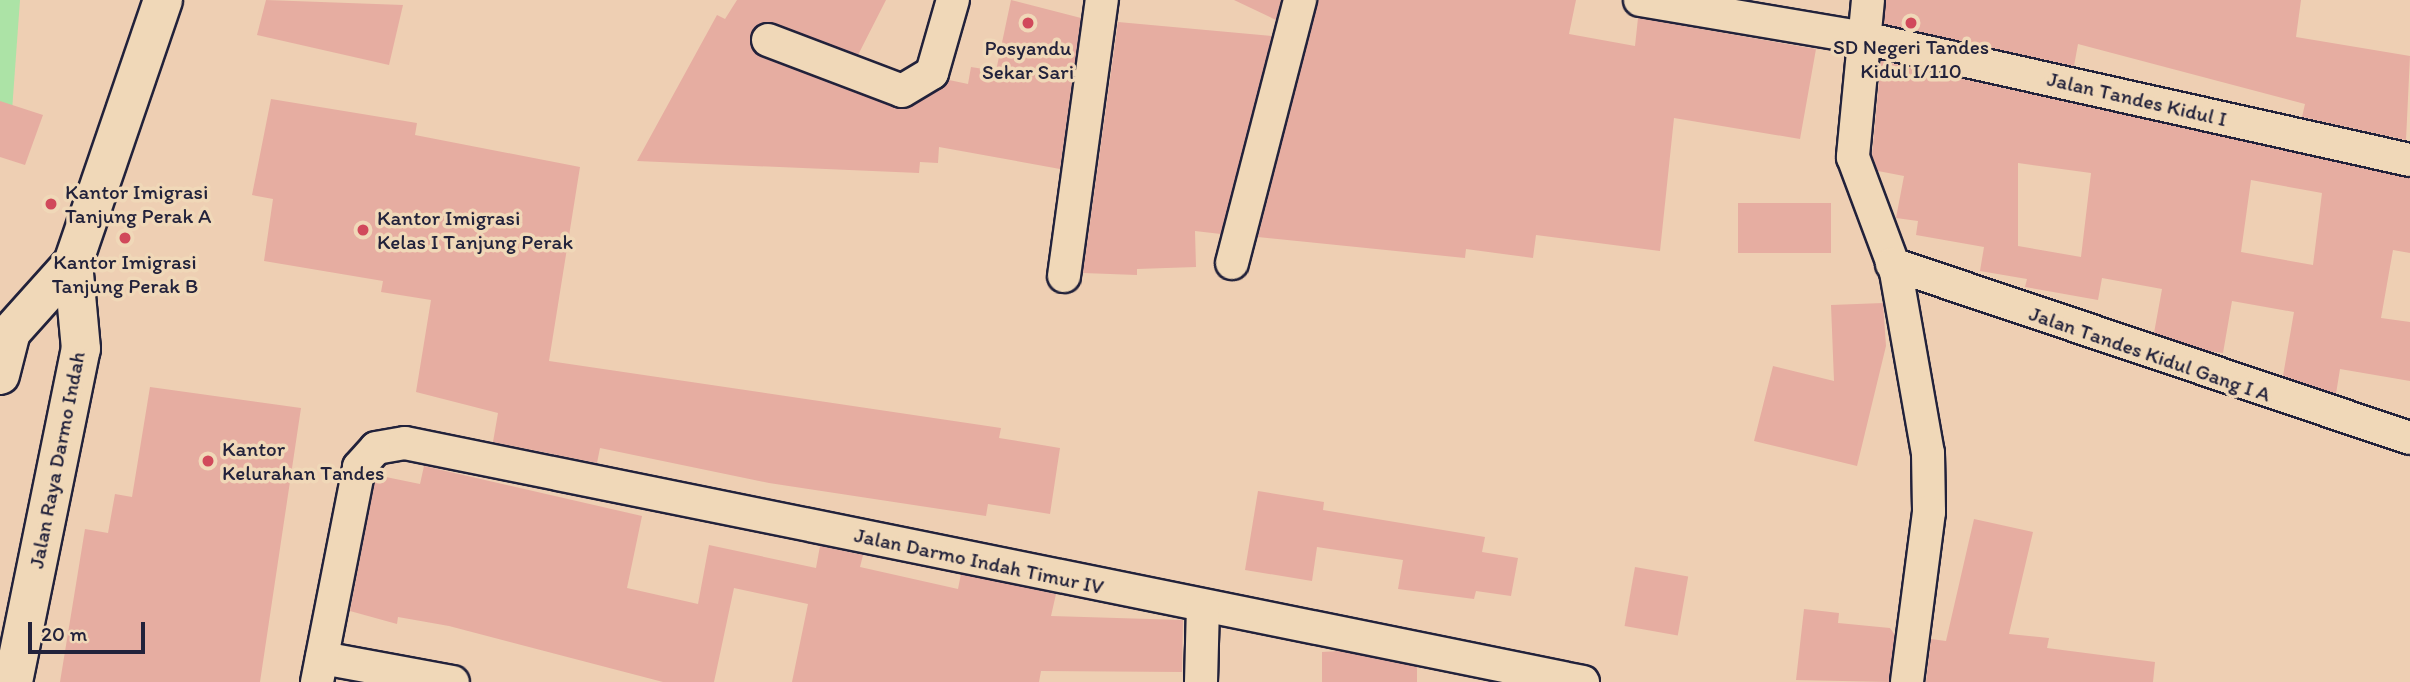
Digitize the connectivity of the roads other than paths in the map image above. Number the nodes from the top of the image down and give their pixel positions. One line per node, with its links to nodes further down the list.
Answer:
1 (163, 0): 10 (street, Jalan Raya Darmo Indah)
2 (953, 0): 8 (street)
3 (1102, 0): 13 (street)
4 (1300, 0): 11 (street)
5 (1640, 0): 7 (street, Jalan Tandes Kidul I)
6 (1868, 0): 7 (street)
7 (1864, 38): 9 (street, Jalan Tandes Kidul I); 12 (street)
8 (768, 40)
9 (2410, 160)
10 (74, 263): 14 (street); 19 (street, Jalan Raya Darmo Indah)
11 (1232, 263)
12 (1894, 268): 15 (street, Jalan Tandes Kidul Gang I A); 23 (street)
13 (1063, 276)
14 (0, 375)
15 (2410, 438)
16 (1203, 607): 17 (street, Jalan Darmo Indah Timur IV); 18 (street, Jalan Darmo Indah Timur IV); 21 (street)
17 (320, 670): 20 (street)
18 (1483, 671): 22 (street, Jalan Darmo Indah Timur IV)
19 (13, 682)
20 (453, 682)
21 (1201, 682)
22 (1583, 682)
23 (1908, 682)

